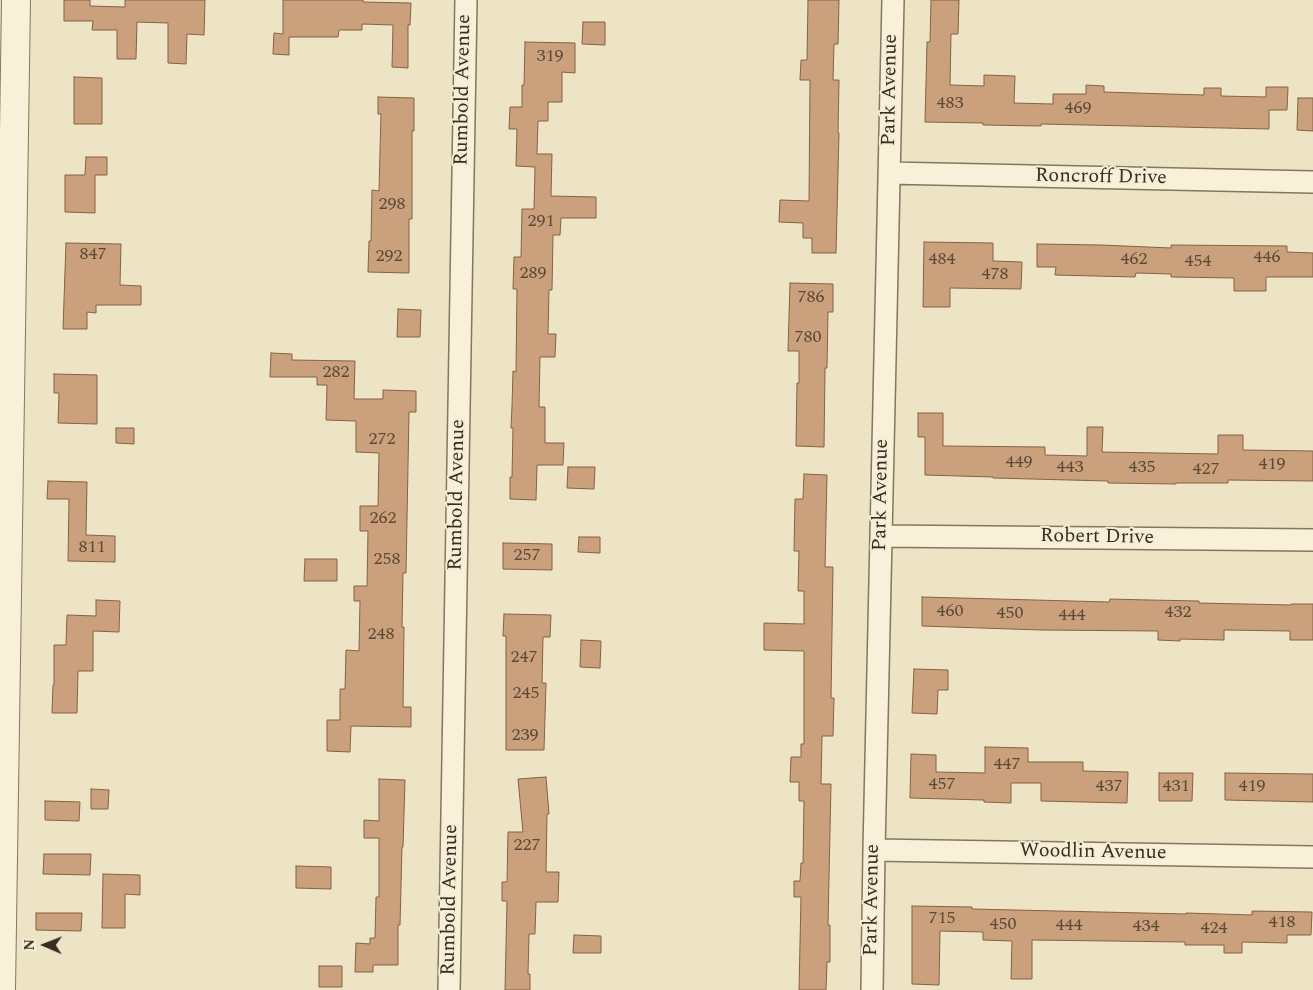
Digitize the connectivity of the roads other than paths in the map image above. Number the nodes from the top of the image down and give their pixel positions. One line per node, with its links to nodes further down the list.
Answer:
1 (16, 0): 10 (street)
2 (466, 0): 11 (street, Rumbold Avenue)
3 (893, 0): 4 (street, Park Avenue)
4 (889, 173): 5 (street, Roncroff Drive); 6 (street, Park Avenue)
5 (1313, 182)
6 (881, 536): 7 (street, Robert Drive); 8 (street, Park Avenue)
7 (1313, 540)
8 (874, 850): 9 (street, Woodlin Avenue); 12 (street, Park Avenue)
9 (1313, 857)
10 (1, 990)
11 (450, 990)
12 (872, 990)

